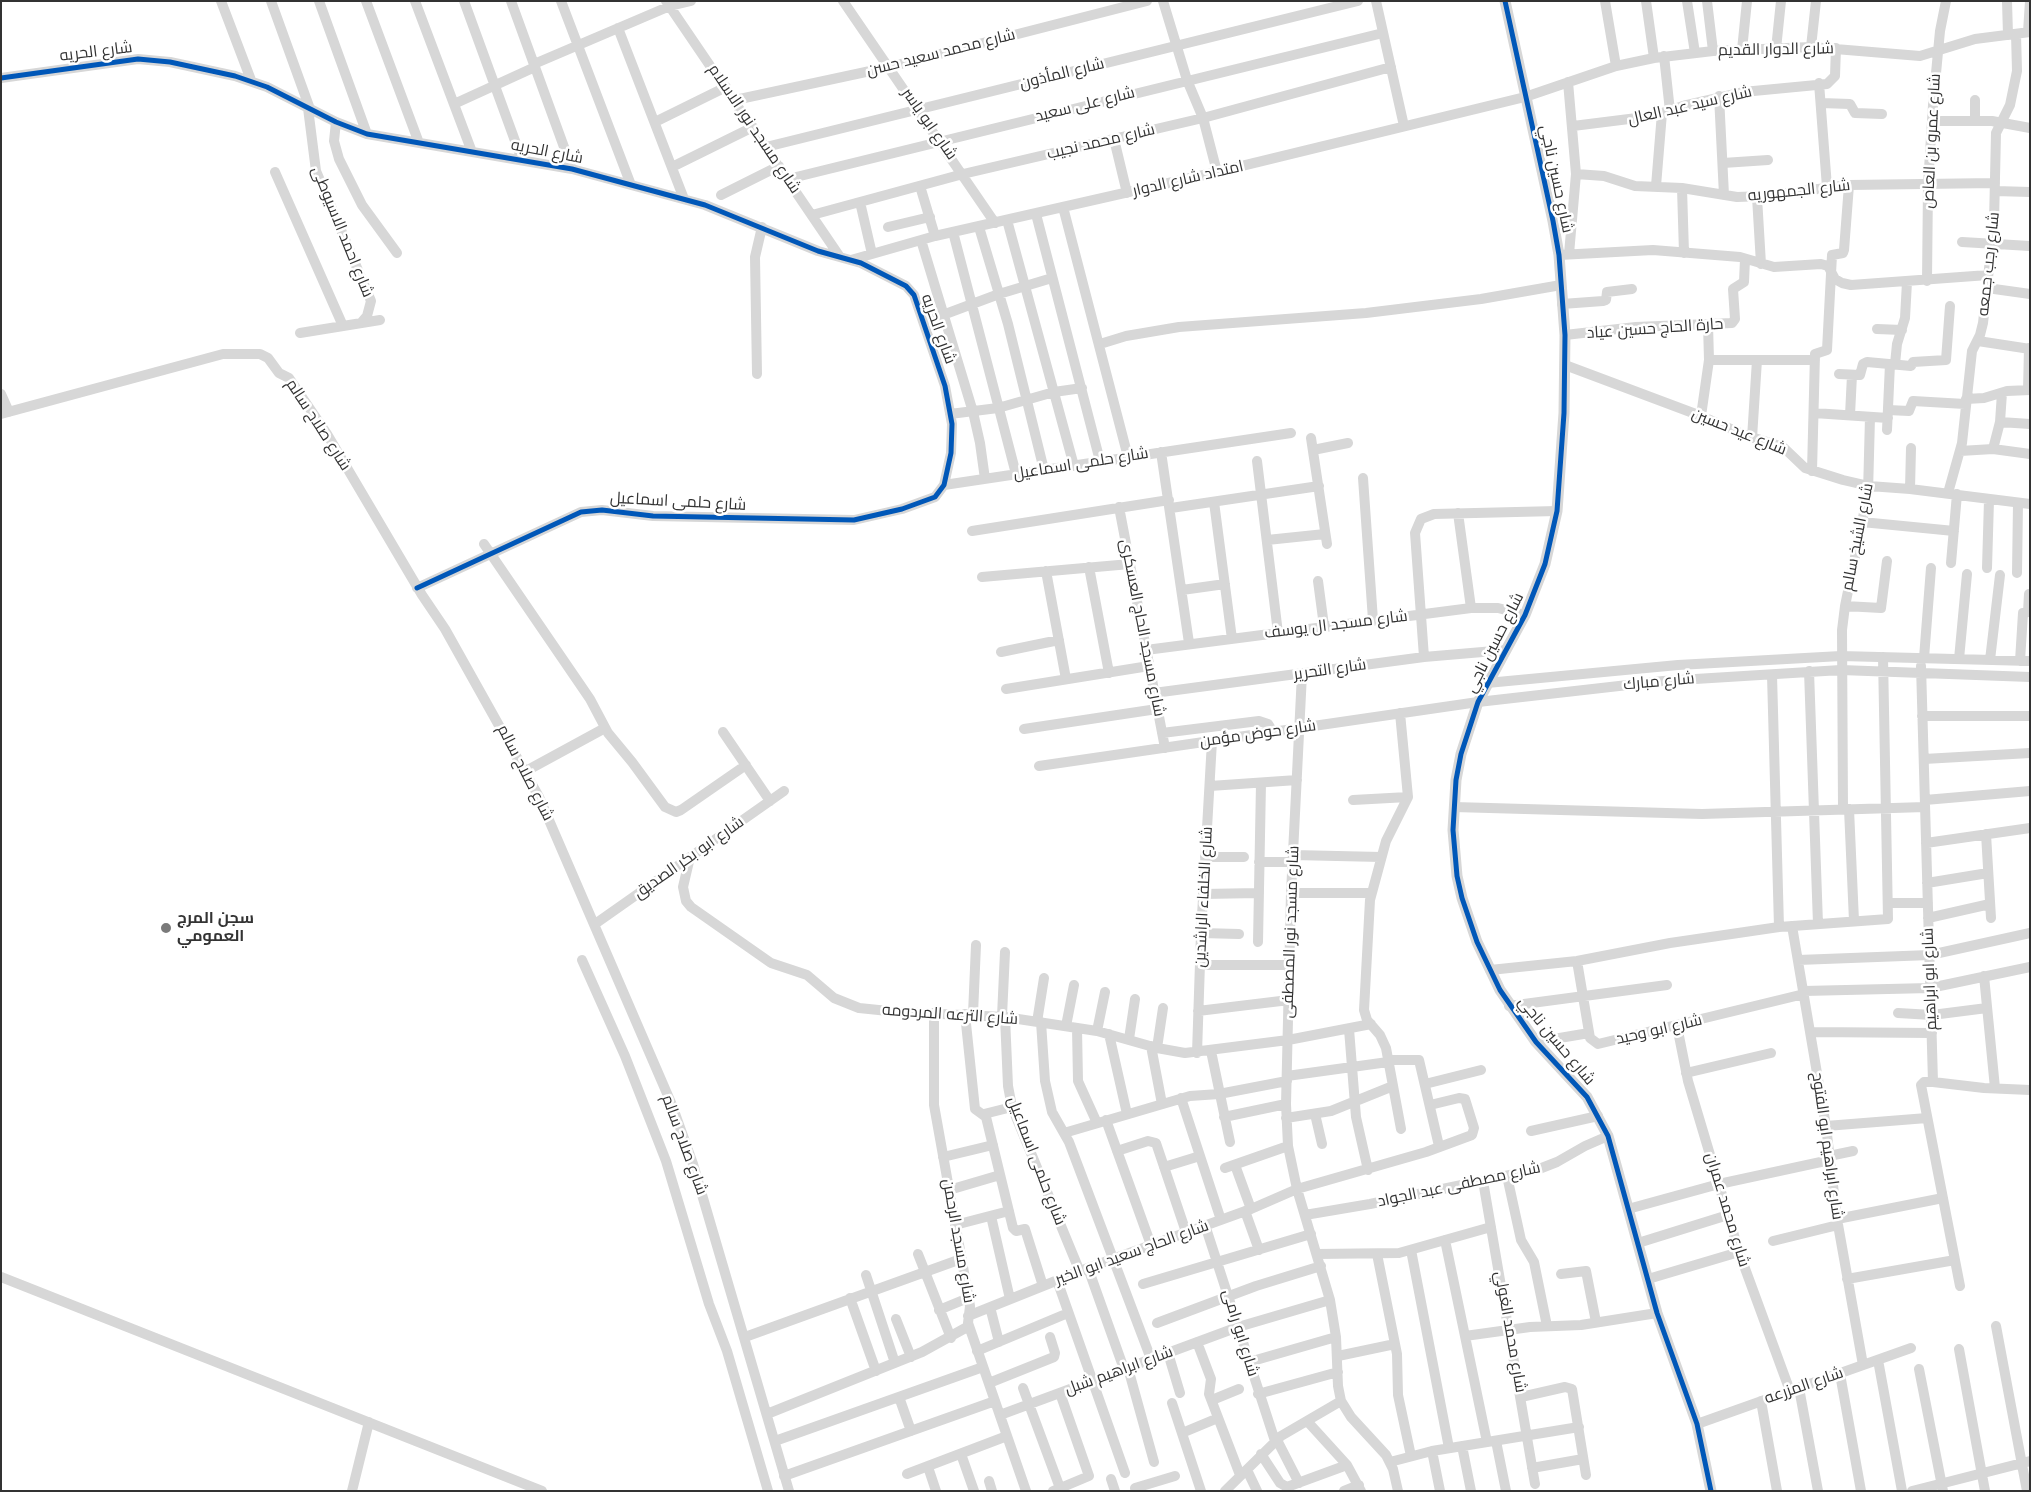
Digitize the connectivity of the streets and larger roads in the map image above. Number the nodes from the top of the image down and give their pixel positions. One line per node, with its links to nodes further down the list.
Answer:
1 (221, 1): 46 (street)
2 (271, 1): 58 (street, شارع احمد الاسيوطى)
3 (319, 1): 72 (street)
4 (366, 1): 75 (street)
5 (414, 1): 57 (street)
6 (464, 1): 50 (street)
7 (511, 1): 41 (street)
8 (691, 1): 26 (street)
9 (844, 1): 43 (street, شارع ابو ياسر)
10 (1147, 1): 43 (street, شارع محمد سعيد حسن)
11 (1163, 1): 32 (street)
12 (1358, 1): 32 (street, شارع المأذون)
13 (1376, 1): 29 (street)
14 (1505, 1): 53 (street, شارع حسين ناجي)
15 (1605, 1): 42 (street)
16 (1646, 1): 40 (street)
17 (1687, 1): 39 (street)
18 (1708, 1): 37 (street)
19 (1747, 1): 36 (street)
20 (1781, 1): 35 (street)
21 (1816, 1): 33 (street)
22 (1946, 1): 38 (street, شارع عمرو بن العاص)
23 (2007, 1): 30 (street)
24 (2030, 1): 28 (street)
25 (565, 2): 31 (street)
26 (668, 4): 27 (street); 51 (street, شارع مسجد نور الاسلام)
27 (618, 28): 31 (street); 66 (street)
28 (2029, 32): 30 (street, شارع الدوار القديم)
29 (1383, 33): 44 (street); 47 (street, شارع على سعيد)
30 (2012, 34): 38 (street, شارع الدوار القديم); 67 (street, شارع رجب جمعه)
31 (578, 46): 41 (street); 89 (street)
32 (1176, 46): 47 (street); 59 (street, شارع المأذون)
33 (1811, 47): 34 (street, شارع الدوار القديم); 35 (street, شارع الدوار القديم)
34 (1836, 48): 38 (street, شارع الدوار القديم); 49 (street)
35 (1776, 49): 36 (street, شارع الدوار القديم)
36 (1742, 50): 37 (street, شارع الدوار القديم)
37 (1713, 51): 39 (street, شارع الدوار القديم)
38 (1938, 52): 64 (street, شارع عمرو بن العاص)
39 (1695, 53): 40 (street, شارع الدوار القديم)
40 (1659, 57): 42 (street, شارع الدوار القديم); 60 (street)
41 (535, 66): 50 (street); 83 (street)
42 (1616, 66): 48 (street, شارع الدوار القديم)
43 (889, 67): 54 (street, شارع محمد سعيد حسن); 59 (street, شارع ابو ياسر)
44 (1391, 67): 62 (street, شارع محمد نجيب); 68 (street)
45 (1, 78): 46 (street, شارع الحريه)
46 (251, 80): 58 (street, شارع الحريه)
47 (1187, 80): 62 (street); 74 (street, شارع على سعيد)
48 (1568, 82): 53 (street, شارع الدوار القديم); 69 (street)
49 (1819, 83): 52 (street, شارع سيد عبد العال); 56 (street)
50 (495, 86): 57 (street); 78 (street)
51 (726, 87): 54 (street, شارع مسجد نور الاسلام); 66 (street)
52 (1719, 96): 60 (street, شارع سيد عبد العال); 80 (street)
53 (1525, 97): 68 (street, امتداد شارع الدوار); 122 (street, شارع حسين ناجي)
54 (735, 100): 70 (street, شارع مسجد نور الاسلام)
55 (1975, 100): 63 (street)
56 (1821, 103): 61 (street); 94 (street)
57 (454, 104): 77 (street)
58 (309, 109): 65 (street, شارع الحريه); 144 (street, شارع احمد الاسيوطى)
59 (919, 110): 74 (street, شارع ابو ياسر); 76 (street, شارع المأذون)
60 (1666, 112): 69 (street, شارع سيد عبد العال); 93 (street)
61 (1882, 114)
62 (1203, 118): 73 (street, شارع محمد نجيب); 85 (street)
63 (1975, 120): 64 (street); 67 (street)
64 (1932, 121): 91 (street, شارع عمرو بن العاص)
65 (336, 122): 72 (street, شارع الحريه); 119 (street, شارع احمد الاسيوطى)
66 (654, 122): 81 (street)
67 (2002, 122): 71 (street); 95 (street, شارع رجب جمعه)
68 (1404, 126): 85 (street, امتداد شارع الدوار)
69 (1572, 126): 87 (street)
70 (753, 127): 76 (street, شارع مسجد نور الاسلام); 81 (street)
71 (2030, 128)
72 (367, 134): 75 (street, شارع الحريه)
73 (1114, 139): 86 (street, شارع محمد نجيب); 98 (street)
74 (941, 141): 86 (street, شارع ابو ياسر); 88 (street, شارع على سعيد)
75 (419, 143): 77 (street, شارع الحريه)
76 (766, 147): 82 (street, شارع مسجد نور الاسلام)
77 (472, 152): 78 (street, شارع الحريه)
78 (522, 160): 83 (street, شارع الحريه)
79 (1768, 160): 80 (street)
80 (1723, 163): 100 (street)
81 (672, 166): 102 (street)
82 (779, 166): 88 (street, شارع مسجد نور الاسلام); 99 (street)
83 (572, 169): 89 (street, شارع الحريه)
84 (275, 172): 146 (street)
85 (1217, 172): 98 (street, امتداد شارع الدوار)
86 (963, 174): 92 (street, شارع محمد نجيب); 109 (street, شارع ابو ياسر)
87 (1576, 174): 93 (street, شارع الجمهوريه); 122 (street)
88 (788, 179): 105 (street, شارع مسجد نور الاسلام)
89 (631, 185): 102 (street, شارع الحريه)
90 (1849, 185): 91 (street, شارع الجمهوريه); 94 (street, شارع الجمهوريه); 127 (street)
91 (1928, 185): 95 (street, شارع الجمهوريه); 130 (street, شارع عمرو بن العاص)
92 (920, 186): 103 (street, شارع محمد نجيب); 107 (street)
93 (1656, 186): 96 (street, شارع الجمهوريه)
94 (1827, 187): 101 (street, شارع الجمهوريه)
95 (1995, 187): 97 (street, شارع الجمهوريه); 117 (street, شارع رجب جمعه)
96 (1682, 188): 100 (street, شارع الجمهوريه); 120 (street)
97 (2030, 192)
98 (1127, 193): 104 (street, امتداد شارع الدوار)
99 (721, 195)
100 (1724, 196): 101 (street, شارع الجمهوريه)
101 (1758, 197): 126 (street)
102 (684, 199): 110 (street, شارع الحريه)
103 (860, 202): 105 (street, شارع محمد نجيب); 121 (street)
104 (1062, 207): 106 (street, امتداد شارع الدوار); 152 (street)
105 (812, 214): 123 (street, شارع مسجد نور الاسلام)
106 (1036, 214): 108 (street, امتداد شارع الدوار); 129 (street)
107 (930, 217): 111 (street); 114 (street)
108 (1007, 220): 109 (street, امتداد شارع الدوار); 132 (street)
109 (995, 223): 112 (street, امتداد شارع الدوار)
110 (762, 227): 123 (street, شارع الحريه); 159 (street)
111 (888, 227)
112 (979, 227): 113 (street, امتداد شارع الدوار); 136 (street)
113 (953, 232): 114 (street, امتداد شارع الدوار); 138 (street)
114 (935, 236): 115 (street, امتداد شارع الدوار)
115 (921, 240): 121 (street, امتداد شارع الدوار); 141 (street)
116 (1962, 242): 117 (street)
117 (1993, 244): 118 (street); 128 (street, شارع رجب جمعه)
118 (2030, 246)
119 (397, 253)
120 (1684, 253): 122 (street); 124 (street)
121 (872, 254): 125 (street, امتداد شارع الدوار)
122 (1564, 254): 133 (street, شارع حسين ناجي)
123 (840, 257): 125 (street, شارع الحريه)
124 (1745, 259): 126 (street); 145 (street, حارة الحاج حسين عياد)
125 (851, 260): 143 (street, شارع الحريه)
126 (1761, 264): 127 (street)
127 (1832, 271): 131 (street); 156 (street)
128 (1988, 275): 130 (street); 134 (street, شارع رجب جمعه)
129 (1052, 278): 132 (street); 162 (street)
130 (1927, 280): 131 (street)
131 (1907, 282): 148 (street)
132 (1025, 285): 136 (street); 164 (street)
133 (1561, 285): 139 (street, شارع حسين ناجي); 152 (street)
134 (1987, 288): 137 (street); 151 (street, شارع رجب جمعه)
135 (1632, 289): 139 (street)
136 (999, 294): 138 (street); 167 (street)
137 (2030, 294)
138 (971, 304): 141 (street); 169 (street)
139 (1562, 304): 150 (street, شارع حسين ناجي)
140 (1950, 306): 157 (street)
141 (944, 315): 143 (street); 170 (street)
142 (380, 320): 144 (street)
143 (924, 322): 173 (street, شارع الحريه)
144 (361, 323): 146 (street)
145 (1708, 324): 150 (street, حارة الحاج حسين عياد); 154 (street)
146 (343, 326): 149 (street)
147 (1878, 329): 148 (street)
148 (1902, 330): 157 (street)
149 (300, 333)
150 (1565, 336): 158 (street, شارع حسين ناجي)
151 (1978, 341): 153 (street); 168 (street, شارع رجب جمعه)
152 (1100, 344): 191 (street)
153 (2029, 349): 163 (street)
154 (1710, 360): 155 (street); 176 (street)
155 (1757, 360): 156 (street); 183 (street)
156 (1815, 360): 172 (street)
157 (1892, 364): 161 (street); 174 (street)
158 (1565, 365): 176 (street, شارع عيد حسين); 212 (street, شارع حسين ناجي)
159 (756, 374)
160 (1839, 374): 161 (street)
161 (1852, 375): 175 (street)
162 (1082, 388): 164 (street); 193 (street)
163 (2029, 390): 165 (street)
164 (1054, 392): 167 (street); 194 (street)
165 (2002, 393): 168 (street); 178 (street)
166 (1, 394): 171 (street)
167 (1026, 398): 169 (street); 195 (street)
168 (1965, 401): 174 (street); 189 (street, شارع رجب جمعه)
169 (998, 408): 170 (street); 197 (street)
170 (973, 412): 173 (street); 199 (street)
171 (5, 413): 233 (street, شارع صلاح سالم)
172 (1814, 413): 175 (street); 196 (street)
173 (950, 414): 200 (street, شارع الحريه)
174 (1888, 414): 177 (street); 180 (street)
175 (1850, 415): 177 (street)
176 (1701, 416): 183 (street, شارع عيد حسين)
177 (1870, 417): 202 (street, شارع الشيخ سالم)
178 (2000, 422): 179 (street); 186 (street)
179 (2030, 424)
180 (1887, 430)
181 (1291, 433): 188 (street, شارع حلمى اسماعيل)
182 (1312, 438): 187 (street)
183 (1752, 438): 196 (street, شارع عيد حسين)
184 (1348, 443): 187 (street)
185 (1911, 448): 203 (street)
186 (1993, 449): 189 (street); 190 (street)
187 (1313, 450): 201 (street)
188 (1161, 452): 191 (street, شارع حلمى اسماعيل); 209 (street)
189 (1960, 452): 204 (street, شارع رجب جمعه)
190 (2030, 454)
191 (1128, 457): 193 (street, شارع حلمى اسماعيل)
192 (1257, 461): 205 (street)
193 (1100, 462): 194 (street, شارع حلمى اسماعيل)
194 (1074, 466): 195 (street, شارع حلمى اسماعيل)
195 (1044, 470): 197 (street, شارع حلمى اسماعيل)
196 (1812, 471): 202 (street, شارع عيد حسين)
197 (1016, 474): 199 (street, شارع حلمى اسماعيل)
198 (1363, 478): 240 (street)
199 (985, 479): 200 (street, شارع حلمى اسماعيل)
200 (944, 485): 219 (street, شارع حلمى اسماعيل)
201 (1319, 486): 205 (street); 217 (street)
202 (1869, 486): 203 (street, شارع عيد حسين); 214 (street, شارع الشيخ سالم)
203 (1910, 489): 204 (street, شارع عيد حسين)
204 (1952, 494): 206 (street, شارع عيد حسين); 215 (street, شارع رجب جمعه)
205 (1261, 495): 207 (street); 217 (street)
206 (1988, 500): 208 (street, شارع عيد حسين); 225 (street)
207 (1214, 502): 209 (street); 232 (street)
208 (2018, 503): 210 (street, شارع عيد حسين); 227 (street)
209 (1170, 504): 211 (street); 234 (street)
210 (2030, 504)
211 (1119, 508): 216 (street); 222 (street, شارع مسجد الحاج العسكرى)
212 (1557, 511): 213 (street); 239 (street, شارع حسين ناجي)
213 (1458, 513): 237 (street); 238 (street)
214 (1862, 522): 215 (street); 236 (street, شارع الشيخ سالم)
215 (1954, 530): 221 (street, شارع رجب جمعه)
216 (972, 531)
217 (1267, 540): 242 (street)
218 (484, 544): 219 (street)
219 (489, 554): 233 (street, شارع حلمى اسماعيل); 276 (street)
220 (1887, 561): 236 (street)
221 (1951, 563)
222 (1130, 564): 223 (street); 246 (street, شارع مسجد الحاج العسكرى)
223 (1089, 568): 226 (street); 262 (street)
224 (1931, 568): 252 (street, شارع ابو ابراهيم)
225 (1987, 568)
226 (1046, 571): 230 (street); 244 (street)
227 (2017, 573)
228 (1967, 574): 253 (street)
229 (2000, 575): 254 (street)
230 (982, 577)
231 (1318, 581): 241 (street)
232 (1225, 584): 234 (street); 243 (street)
233 (417, 588): 288 (street, شارع صلاح سالم)
234 (1182, 590): 245 (street)
235 (2029, 594): 255 (street)
236 (1845, 606): 249 (street, شارع الشيخ سالم)
237 (1471, 608): 238 (street, شارع مسجد ال يوسف); 239 (street, شارع مسجد ال يوسف)
238 (1421, 614): 240 (street, شارع مسجد ال يوسف); 250 (street)
239 (1525, 615): 247 (street, شارع حسين ناجي)
240 (1373, 620): 241 (street, شارع مسجد ال يوسف)
241 (1324, 626): 242 (street, شارع مسجد ال يوسف)
242 (1278, 633): 243 (street, شارع مسجد ال يوسف)
243 (1232, 639): 245 (street, شارع مسجد ال يوسف)
244 (1059, 640): 248 (street); 266 (street)
245 (1189, 643): 246 (street, شارع مسجد ال يوسف)
246 (1146, 650): 256 (street, شارع مسجد الحاج العسكرى)
247 (1506, 650): 250 (street, شارع التحرير); 268 (street, شارع حسين ناجي)
248 (1000, 652)
249 (1841, 656): 251 (street, شارع مبارك); 257 (street, شارع مبارك); 258 (street, شارع الشيخ سالم)
250 (1424, 657): 263 (street, شارع التحرير)
251 (1883, 657): 252 (street, شارع مبارك); 259 (street)
252 (1922, 658): 253 (street, شارع مبارك); 261 (street, شارع ابو ابراهيم)
253 (1959, 659): 254 (street, شارع مبارك)
254 (1990, 660): 255 (street, شارع مبارك)
255 (2025, 661)
256 (1149, 666): 262 (street); 270 (street, شارع مسجد الحاج العسكرى)
257 (1662, 666): 267 (street); 268 (street, شارع مبارك)
258 (1841, 670): 259 (street, شارع مبارك); 260 (street, شارع مبارك); 300 (street, شارع الشيخ سالم)
259 (1883, 670): 261 (street, شارع مبارك); 299 (street)
260 (1809, 671): 264 (street, شارع مبارك); 301 (street)
261 (1921, 672): 265 (street, شارع مبارك); 274 (street, شارع ابو ابراهيم)
262 (1109, 673): 266 (street)
263 (1302, 674): 270 (street, شارع التحرير); 277 (street, شارع مسجد نور المصطفى)
264 (1772, 675): 267 (street, شارع مبارك); 302 (street)
265 (2030, 677)
266 (1066, 679): 269 (street)
267 (1663, 681): 271 (street, شارع مبارك)
268 (1487, 683): 271 (street, شارع حسين ناجي)
269 (1006, 689)
270 (1154, 693): 272 (street, شارع مسجد الحاج العسكرى)
271 (1478, 702): 273 (street, شارع حوض مؤمن); 298 (street, شارع حسين ناجي)
272 (1157, 708): 278 (street); 281 (street, شارع مسجد الحاج العسكرى)
273 (1400, 713): 277 (street, شارع حوض مؤمن); 294 (street)
274 (1922, 716): 275 (street); 285 (street, شارع ابو ابراهيم)
275 (2030, 716)
276 (605, 728): 286 (street); 288 (street)
277 (1300, 728): 280 (street, شارع حوض مؤمن); 289 (street, شارع مسجد نور المصطفى)
278 (1024, 729)
279 (723, 732): 286 (street)
280 (1273, 732): 281 (street); 282 (street, شارع حوض مؤمن)
281 (1162, 733): 283 (street, شارع مسجد الحاج العسكرى)
282 (1212, 742): 283 (street, شارع حوض مؤمن); 291 (street, شارع الخلفاء الراشدين)
283 (1165, 748): 287 (street, شارع حوض مؤمن)
284 (2030, 753): 285 (street)
285 (1924, 758): 297 (street, شارع ابو ابراهيم)
286 (746, 765): 296 (street)
287 (1039, 766)
288 (526, 771): 324 (street, شارع صلاح سالم)
289 (1297, 780): 290 (street); 310 (street, شارع مسجد نور المصطفى)
290 (1261, 783): 291 (street); 311 (street)
291 (1210, 786): 307 (street, شارع الخلفاء الراشدين)
292 (2030, 791): 297 (street)
293 (784, 792): 296 (street, شارع ابو بكر الصديق)
294 (1408, 797): 295 (street); 309 (street)
295 (1353, 800)
296 (770, 801): 306 (street, شارع ابو بكر الصديق)
297 (1925, 804): 299 (street); 305 (street, شارع ابو ابراهيم)
298 (1454, 807): 302 (street); 341 (street, شارع حسين ناجي)
299 (1887, 808): 300 (street); 318 (street)
300 (1846, 809): 301 (street); 323 (street, شارع الشيخ سالم)
301 (1813, 810): 302 (street); 325 (street)
302 (1774, 811): 327 (street)
303 (2030, 828): 304 (street)
304 (1986, 834): 305 (street); 312 (street)
305 (1926, 842): 313 (street, شارع ابو ابراهيم)
306 (690, 857): 324 (street, شارع ابو بكر الصديق); 356 (street, شارع الترعه المردومه)
307 (1206, 857): 308 (street); 317 (street, شارع الخلفاء الراشدين)
308 (1244, 857)
309 (1381, 857): 310 (street); 316 (street)
310 (1293, 859): 311 (street); 314 (street, شارع مسجد نور المصطفى)
311 (1259, 862): 315 (street)
312 (1988, 873): 313 (street); 320 (street)
313 (1927, 883): 319 (street, شارع ابو ابراهيم)
314 (1291, 892): 316 (street); 339 (street, شارع مسجد نور المصطفى)
315 (1259, 893): 317 (street); 331 (street)
316 (1371, 893): 362 (street)
317 (1203, 894): 328 (street, شارع الخلفاء الراشدين)
318 (1889, 903): 319 (street); 323 (street)
319 (1928, 903): 321 (street, شارع ابو ابراهيم)
320 (1990, 904): 321 (street); 322 (street)
321 (1928, 918): 334 (street, شارع ابو ابراهيم)
322 (1991, 918)
323 (1854, 921): 325 (street)
324 (595, 924): 486 (street, شارع صلاح سالم)
325 (1818, 924): 326 (street)
326 (1792, 926): 327 (street); 336 (street, شارع ابراهيم ابو الفتوح)
327 (1779, 927): 337 (street)
328 (1201, 933): 330 (street); 338 (street, شارع الخلفاء الراشدين)
329 (2030, 933): 334 (street)
330 (1239, 934)
331 (1258, 942)
332 (976, 945): 358 (street)
333 (1005, 952): 360 (street, شارع حلمى اسماعيل)
334 (1930, 955): 336 (street); 346 (street, شارع ابو ابراهيم)
335 (582, 960): 571 (street)
336 (1798, 960): 348 (street, شارع ابراهيم ابو الفتوح)
337 (1576, 961): 341 (street); 349 (street)
338 (1200, 964): 339 (street); 355 (street, شارع الخلفاء الراشدين)
339 (1290, 966): 351 (street, شارع مسجد نور المصطفى)
340 (2030, 967): 342 (street, شارع ابو وحيد)
341 (1490, 970): 352 (street, شارع حسين ناجي)
342 (1984, 976): 346 (street, شارع ابو وحيد); 354 (street)
343 (1044, 978): 361 (street)
344 (1074, 985): 363 (street)
345 (1667, 985): 349 (street)
346 (1930, 988): 348 (street, شارع ابو وحيد); 359 (street, شارع ابو ابراهيم)
347 (1105, 992): 367 (street)
348 (1804, 993): 364 (street, شارع ابو وحيد); 368 (street, شارع ابراهيم ابو الفتوح)
349 (1582, 996): 352 (street); 369 (street)
350 (1135, 999): 372 (street)
351 (1289, 1000): 355 (street); 373 (street, شارع مسجد نور المصطفى)
352 (1509, 1006): 374 (street, شارع حسين ناجي)
353 (1163, 1008): 375 (street)
354 (1988, 1008): 359 (street); 387 (street)
355 (1198, 1011): 377 (street, شارع الخلفاء الراشدين)
356 (934, 1013): 358 (street, شارع الترعه المردومه); 417 (street, شارع مسجد الرحمن)
357 (1898, 1013): 359 (street)
358 (969, 1014): 360 (street, شارع الترعه المردومه); 396 (street)
359 (1932, 1015): 370 (street, شارع ابو ابراهيم)
360 (1003, 1016): 361 (street, شارع الترعه المردومه); 395 (street, شارع حلمى اسماعيل)
361 (1039, 1022): 363 (street, شارع الترعه المردومه); 407 (street)
362 (1371, 1024): 366 (street, شارع الترعه المردومه); 379 (street)
363 (1066, 1026): 365 (street, شارع الترعه المردومه)
364 (1677, 1026): 369 (street, شارع ابو وحيد); 382 (street, شارع محمد عمران)
365 (1077, 1028): 367 (street, شارع الترعه المردومه); 403 (street)
366 (1349, 1029): 373 (street, شارع الترعه المردومه); 380 (street)
367 (1097, 1031): 371 (street, شارع الترعه المردومه)
368 (1810, 1032): 370 (street); 404 (street, شارع ابراهيم ابو الفتوح)
369 (1589, 1033): 374 (street)
370 (1932, 1033): 384 (street, شارع ابو ابراهيم)
371 (1109, 1034): 372 (street, شارع الترعه المردومه); 397 (street)
372 (1129, 1039): 375 (street, شارع الترعه المردومه)
373 (1288, 1040): 376 (street, شارع الترعه المردومه); 383 (street, شارع مسجد نور المصطفى)
374 (1536, 1042): 399 (street, شارع حسين ناجي)
375 (1154, 1047): 377 (street, شارع الترعه المردومه); 392 (street)
376 (1211, 1051): 377 (street, شارع الترعه المردومه); 389 (street)
377 (1197, 1053)
378 (1771, 1053): 382 (street)
379 (1388, 1061): 380 (street); 385 (street); 386 (street)
380 (1352, 1067): 383 (street); 391 (street)
381 (1481, 1070): 385 (street)
382 (1686, 1073): 424 (street, شارع محمد عمران)
383 (1287, 1079): 389 (street); 393 (street, شارع مسجد نور المصطفى)
384 (1933, 1082): 387 (street); 402 (street)
385 (1425, 1084): 394 (street)
386 (1393, 1086): 391 (street); 405 (street)
387 (1995, 1088): 388 (street)
388 (2030, 1090)
389 (1219, 1094): 390 (street); 400 (street)
390 (1181, 1098): 392 (street); 416 (street)
391 (1354, 1102): 398 (street); 420 (street)
392 (1162, 1104): 397 (street)
393 (1286, 1104): 400 (street); 401 (street, شارع مسجد نور المصطفى)
394 (1430, 1105): 413 (street); 413 (street, شارع الحاج سعيد ابو الخير)
395 (1012, 1107): 396 (street); 456 (street, شارع حلمى اسماعيل)
396 (984, 1114): 411 (street)
397 (1127, 1114): 403 (street)
398 (1315, 1114): 401 (street); 410 (street)
399 (1598, 1116): 406 (street); 408 (street, شارع حسين ناجي)
400 (1224, 1117): 409 (street)
401 (1286, 1118): 412 (street, شارع مسجد نور المصطفى)
402 (1927, 1118): 404 (street); 427 (street)
403 (1102, 1122): 407 (street); 414 (street)
404 (1826, 1126): 418 (street, شارع ابراهيم ابو الفتوح)
405 (1401, 1129)
406 (1531, 1130)
407 (1064, 1133): 451 (street)
408 (1608, 1136): 422 (street, شارع مصطفى عبد الجواد); 428 (street, شارع حسين ناجي)
409 (1230, 1142)
410 (1322, 1144)
411 (993, 1145): 417 (street); 421 (street)
412 (1288, 1146): 425 (street, شارع مسجد نور المصطفى); 429 (street)
413 (1439, 1146): 420 (street, شارع الحاج سعيد ابو الخير)
414 (1117, 1151): 419 (street); 444 (street)
415 (1853, 1151): 418 (street)
416 (1200, 1156): 419 (street); 434 (street)
417 (943, 1157): 426 (street, شارع مسجد الرحمن)
418 (1830, 1158): 424 (street); 435 (street, شارع ابراهيم ابو الفتوح)
419 (1164, 1166): 439 (street)
420 (1368, 1170): 425 (street, شارع الحاج سعيد ابو الخير)
421 (1000, 1175): 426 (street); 430 (street)
422 (1507, 1176): 423 (street, شارع مصطفى عبد الجواد); 481 (street)
423 (1483, 1181): 431 (street, شارع مصطفى عبد الجواد); 438 (street, شارع محمد الغولي)
424 (1718, 1184): 428 (street); 432 (street, شارع محمد عمران)
425 (1297, 1189): 429 (street, شارع الحاج سعيد ابو الخير); 431 (street, شارع مسجد نور المصطفى)
426 (949, 1190): 436 (street, شارع مسجد الرحمن)
427 (1942, 1198): 435 (street); 453 (street)
428 (1628, 1209): 443 (street, شارع حسين ناجي)
429 (1248, 1210): 434 (street, شارع الحاج سعيد ابو الخير); 445 (street)
430 (1008, 1211): 433 (street); 465 (street)
431 (1305, 1215): 440 (street, شارع مسجد نور المصطفى)
432 (1728, 1215): 443 (street); 447 (street, شارع محمد عمران)
433 (991, 1216): 436 (street); 471 (street)
434 (1221, 1220): 437 (street, شارع الحاج سعيد ابو الخير)
435 (1837, 1222): 442 (street); 462 (street, شارع ابراهيم ابو الفتوح)
436 (955, 1225): 452 (street, شارع مسجد الرحمن)
437 (1205, 1225): 439 (street, شارع الحاج سعيد ابو الخير); 454 (street, شارع ابو رامى)
438 (1491, 1227): 441 (street); 484 (street, شارع محمد الغولي)
439 (1186, 1232): 444 (street, شارع الحاج سعيد ابو الخير)
440 (1311, 1234): 445 (street); 449 (street, شارع مسجد نور المصطفى)
441 (1446, 1240): 446 (street); 485 (street)
442 (1773, 1241)
443 (1638, 1243): 461 (street, شارع حسين ناجي)
444 (1151, 1245): 451 (street, شارع الحاج سعيد ابو الخير)
445 (1259, 1250): 454 (street)
446 (1411, 1250): 450 (street); 541 (street)
447 (1739, 1252): 461 (street); 514 (street, شارع محمد عمران)
448 (918, 1254): 457 (street)
449 (1317, 1254): 450 (street); 455 (street, شارع مسجد نور المصطفى)
450 (1377, 1254): 492 (street)
451 (1114, 1258): 456 (street, شارع الحاج سعيد ابو الخير); 499 (street)
452 (961, 1259): 457 (street); 470 (street, شارع مسجد الرحمن)
453 (1955, 1260): 462 (street); 466 (street)
454 (1217, 1262): 464 (street); 468 (street, شارع ابو رامى)
455 (1321, 1266): 468 (street); 472 (street, شارع مسجد نور المصطفى)
456 (1084, 1270): 463 (street, شارع الحاج سعيد ابو الخير); 505 (street, شارع حلمى اسماعيل)
457 (924, 1271): 467 (street); 474 (street)
458 (866, 1274): 467 (street)
459 (1561, 1274): 479 (street)
460 (1, 1277): 530 (street)
461 (1648, 1279): 476 (street, شارع حسين ناجي)
462 (1847, 1279): 503 (street, شارع ابراهيم ابو الفتوح)
463 (1057, 1280): 465 (street, شارع الحاج سعيد ابو الخير); 475 (street)
464 (1143, 1284)
465 (1043, 1286): 471 (street, شارع الحاج سعيد ابو الخير)
466 (1960, 1286)
467 (871, 1290): 469 (street); 502 (street)
468 (1228, 1296): 480 (street); 483 (street, شارع ابو رامى)
469 (850, 1298): 486 (street); 507 (street)
470 (968, 1298): 474 (street); 478 (street, شارع مسجد الرحمن)
471 (1010, 1299): 473 (street, شارع الحاج سعيد ابو الخير)
472 (1330, 1300): 483 (street, شارع ابراهيم شبل); 488 (street, شارع مسجد نور المصطفى)
473 (990, 1307): 478 (street, شارع الحاج سعيد ابو الخير); 490 (street)
474 (939, 1310): 489 (street)
475 (1068, 1313): 490 (street); 510 (street)
476 (1657, 1313): 479 (street); 531 (street, شارع حسين ناجي)
477 (896, 1319): 498 (street)
478 (968, 1321): 489 (street, شارع الحاج سعيد ابو الخير); 495 (street, شارع مسجد الرحمن)
479 (1596, 1322): 481 (street)
480 (1157, 1323)
481 (1546, 1326): 484 (street)
482 (1996, 1326): 549 (street)
483 (1238, 1327): 491 (street, شارع ابراهيم شبل); 501 (street, شارع ابو رامى)
484 (1510, 1329): 485 (street); 519 (street, شارع محمد الغولي)
485 (1465, 1336): 539 (street)
486 (744, 1337): 526 (street, شارع صلاح سالم)
487 (1050, 1337): 511 (street)
488 (1336, 1337): 497 (street, شارع مسجد نور المصطفى); 501 (street)
489 (951, 1338): 498 (street, شارع الحاج سعيد ابو الخير)
490 (999, 1342): 495 (street)
491 (1197, 1342): 496 (street, شارع ابراهيم شبل); 520 (street)
492 (1395, 1344): 497 (street); 545 (street)
493 (1911, 1348): 500 (street, شارع المزرعه)
494 (1959, 1348): 555 (street)
495 (977, 1351): 504 (street, شارع مسجد الرحمن)
496 (1168, 1353): 499 (street, شارع ابراهيم شبل); 516 (street)
497 (1338, 1356): 508 (street, شارع مسجد نور المصطفى)
498 (911, 1357): 502 (street, شارع الحاج سعيد ابو الخير)
499 (1151, 1359): 505 (street, شارع ابراهيم شبل)
500 (1878, 1360): 503 (street, شارع المزرعه); 589 (street)
501 (1249, 1362): 517 (street, شارع ابو رامى)
502 (895, 1363): 507 (street, شارع الحاج سعيد ابو الخير)
503 (1863, 1365): 509 (street, شارع المزرعه)
504 (983, 1368): 511 (street, شارع مسجد الرحمن); 518 (street)
505 (1126, 1368): 510 (street, شارع ابراهيم شبل); 547 (street, شارع حلمى اسماعيل)
506 (1919, 1368): 565 (street)
507 (876, 1370): 526 (street, شارع الحاج سعيد ابو الخير)
508 (1338, 1372): 517 (street); 522 (street, شارع مسجد نور المصطفى)
509 (1840, 1374): 514 (street, شارع المزرعه); 588 (street)
510 (1092, 1381): 515 (street, شارع ابراهيم شبل); 554 (street)
511 (989, 1383): 521 (street, شارع مسجد الرحمن)
512 (1023, 1388): 525 (street)
513 (1239, 1389): 520 (street)
514 (1795, 1389): 523 (street, شارع المزرعه); 587 (street, شارع محمد عمران)
515 (1060, 1393): 525 (street, شارع ابراهيم شبل); 563 (street)
516 (1180, 1393)
517 (1258, 1394): 537 (street, شارع ابو رامى)
518 (899, 1397): 533 (street); 538 (street)
519 (1521, 1397): 532 (street); 536 (street, شارع محمد الغولي)
520 (1212, 1400): 528 (street)
521 (995, 1401): 527 (street, شارع مسجد الرحمن); 533 (street)
522 (1341, 1401): 529 (street); 548 (street)
523 (1761, 1401): 531 (street, شارع المزرعه); 586 (street)
524 (1172, 1403): 534 (street)
525 (1029, 1404): 527 (street, شارع ابراهيم شبل); 568 (street)
526 (767, 1414): 538 (street, شارع صلاح سالم)
527 (1000, 1415): 535 (street, شارع مسجد الرحمن)
528 (1218, 1418): 534 (street); 553 (street)
529 (1308, 1421): 537 (street); 550 (street)
530 (369, 1422): 569 (street); 570 (street)
531 (1697, 1424): 585 (street, شارع حسين ناجي)
532 (1579, 1427): 536 (street); 546 (street)
533 (911, 1431): 558 (street)
534 (1182, 1433): 577 (street)
535 (1007, 1436): 543 (street); 575 (street, شارع مسجد الرحمن)
536 (1527, 1436): 539 (street); 552 (street, شارع محمد الغولي)
537 (1276, 1440): 544 (street); 561 (street, شارع ابو رامى)
538 (775, 1441): 558 (street, شارع صلاح سالم)
539 (1492, 1442): 540 (street); 584 (street)
540 (1462, 1446): 541 (street); 583 (street)
541 (1449, 1448): 542 (street)
542 (1432, 1451): 545 (street); 582 (street)
543 (961, 1454): 551 (street); 574 (street)
544 (1261, 1454): 553 (street); 561 (street)
545 (1411, 1456): 548 (street)
546 (1584, 1459): 552 (street); 557 (street)
547 (1154, 1462)
548 (1390, 1462): 581 (street)
549 (2026, 1462): 555 (street); 592 (street)
550 (1347, 1465): 561 (street); 567 (street)
551 (928, 1466): 556 (street); 573 (street)
552 (1532, 1468): 562 (street, شارع محمد الغولي)
553 (1244, 1472): 578 (street); 579 (street)
554 (1125, 1473)
555 (1982, 1473): 565 (street); 591 (street)
556 (907, 1474)
557 (1586, 1474)
558 (784, 1476): 572 (street, شارع صلاح سالم)
559 (1175, 1476): 564 (street)
560 (1112, 1479): 576 (street)
561 (1299, 1483)
562 (1535, 1484)
563 (1077, 1486): 568 (street)
564 (1159, 1486): 566 (street)
565 (1943, 1487): 590 (street)
566 (1135, 1488)
567 (1360, 1488): 580 (street)
568 (1056, 1489)
569 (352, 1491)
570 (542, 1491)
571 (768, 1491)
572 (789, 1491)
573 (936, 1491)
574 (974, 1491)
575 (1026, 1491)
576 (1115, 1491)
577 (1201, 1491)
578 (1224, 1491)
579 (1257, 1491)
580 (1344, 1491)
581 (1398, 1491)
582 (1440, 1491)
583 (1471, 1491)
584 (1506, 1491)
585 (1711, 1491)
586 (1777, 1491)
587 (1818, 1491)
588 (1861, 1491)
589 (1902, 1491)
590 (1912, 1491)
591 (1985, 1491)
592 (2027, 1491)

